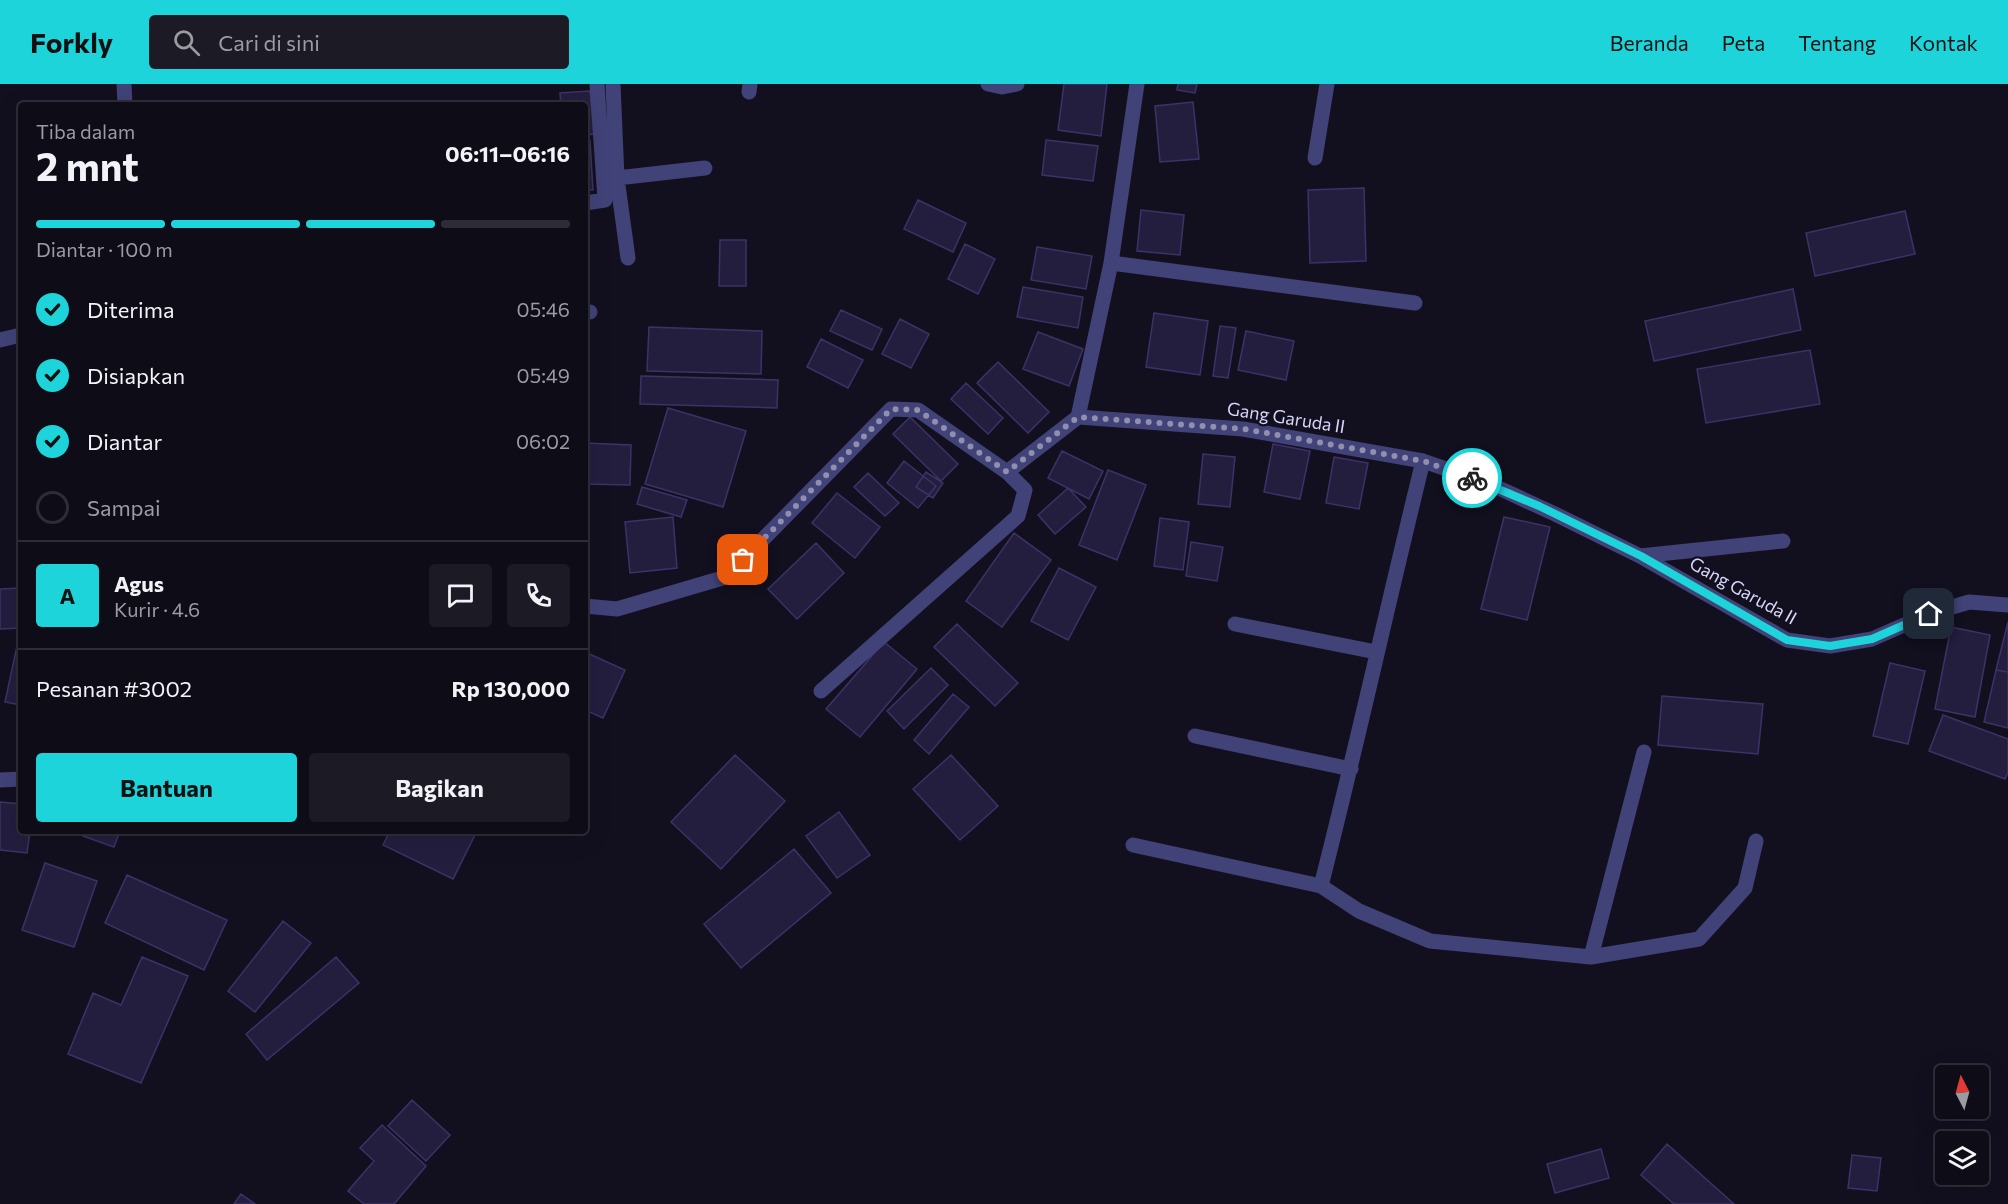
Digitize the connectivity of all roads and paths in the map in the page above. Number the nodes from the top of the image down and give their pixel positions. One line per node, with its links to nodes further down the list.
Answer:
1 (124, 84): 8 (street)
2 (597, 84): 12 (street)
3 (613, 84): 11 (street)
4 (988, 84): 5 (street)
5 (1017, 84)
6 (1137, 84): 14 (street)
7 (1327, 84): 9 (street)
8 (125, 102)
9 (1315, 158)
10 (705, 168): 11 (street)
11 (617, 178): 13 (street)
12 (588, 203)
13 (628, 258)
14 (1112, 263): 15 (street); 18 (street)
15 (1415, 303)
16 (18, 336): 17 (street)
17 (0, 340)
18 (1078, 417): 19 (street, Gang Garuda II); 20 (street)
19 (1423, 461): 22 (street, Gang Garuda II); 26 (street)
20 (1007, 472): 24 (street); 27 (street)
21 (1783, 541): 22 (street)
22 (1641, 556): 23 (street, Gang Garuda II)
23 (2008, 605)
24 (588, 606)
25 (1234, 624): 26 (street)
26 (1376, 652): 30 (street)
27 (821, 691)
28 (1196, 736): 30 (street)
29 (1644, 752): 36 (street)
30 (1351, 769): 35 (street)
31 (18, 779): 32 (street)
32 (0, 780)
33 (1756, 840): 36 (street)
34 (1133, 845): 35 (street)
35 (1321, 886): 36 (street)
36 (1592, 957)

